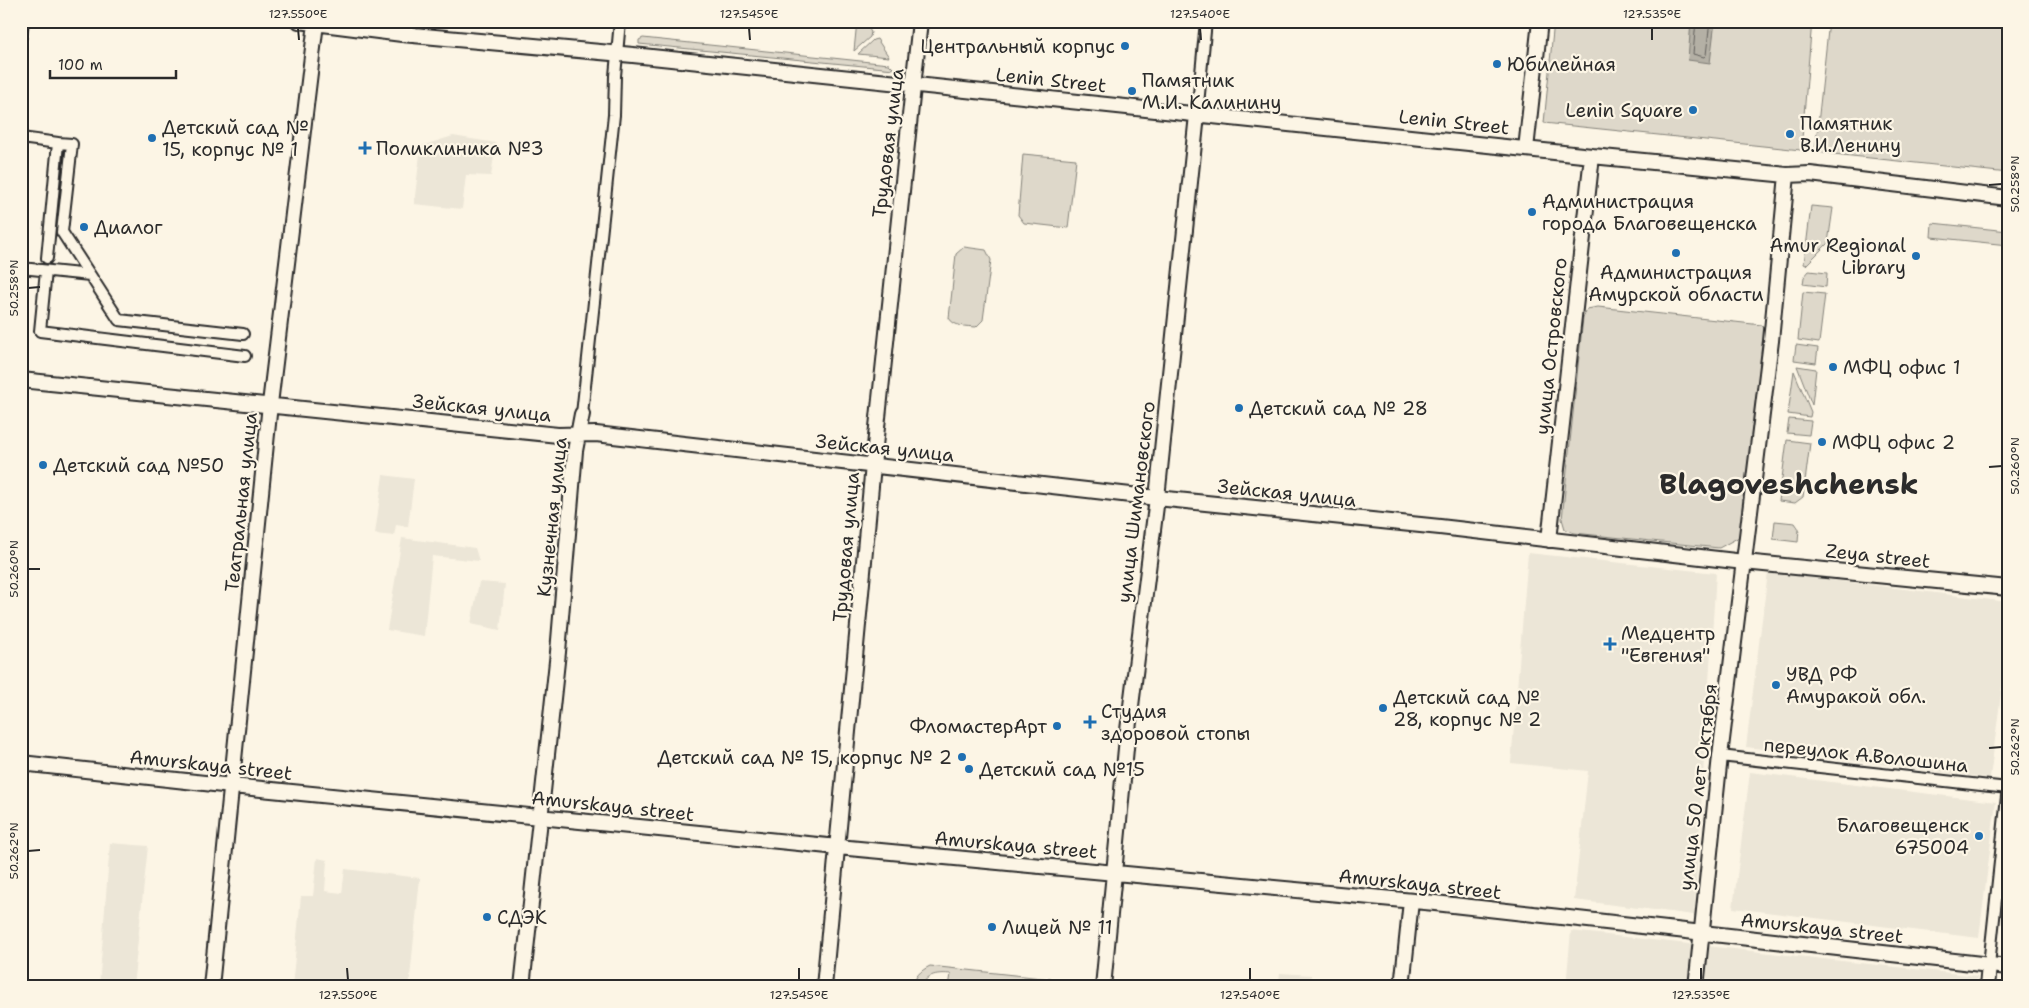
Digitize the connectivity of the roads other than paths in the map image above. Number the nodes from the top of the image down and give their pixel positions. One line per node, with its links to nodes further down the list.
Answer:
1 (23, 21): 8 (street)
2 (299, 21): 7 (street, Lenin Street)
3 (620, 21): 9 (street, Кузнечная улица)
4 (920, 21): 10 (street, Трудовая улица)
5 (1206, 21): 11 (street, улица Шимановского)
6 (1540, 21): 14 (street)
7 (316, 22): 9 (street, Lenin Street); 25 (street, Театральная улица)
8 (21, 36)
9 (617, 54): 10 (street, Lenin Street); 26 (street, Кузнечная улица)
10 (914, 84): 11 (street, Lenin Street); 28 (street, Трудовая улица)
11 (1197, 115): 14 (street, Lenin Street); 29 (street, улица Шимановского)
12 (21, 138): 13 (street)
13 (58, 143): 18 (street); 21 (street)
14 (1526, 149): 15 (street, Lenin Street)
15 (1592, 156): 16 (street, Lenin Street); 30 (street, улица Островского)
16 (1787, 175): 17 (street, Lenin Street); 31 (street, улица 50 лет Октября)
17 (2008, 198)
18 (47, 258)
19 (21, 268): 20 (street)
20 (46, 270): 21 (street); 23 (street)
21 (90, 275): 22 (street)
22 (243, 334)
23 (245, 356)
24 (21, 380): 25 (street, Зейская улица)
25 (270, 404): 27 (street, Зейская улица); 35 (street, Театральная улица)
26 (582, 414): 27 (street, Кузнечная улица)
27 (579, 433): 28 (street, Зейская улица); 37 (street, Кузнечная улица)
28 (873, 465): 29 (street, Зейская улица); 38 (street, Трудовая улица)
29 (1157, 498): 30 (street, Зейская улица); 39 (street, улица Шимановского)
30 (1549, 540): 31 (street, Зейская улица)
31 (1744, 562): 32 (street, Zeya street); 33 (street, улица 50 лет Октября)
32 (2008, 588)
33 (1720, 756): 36 (street, переулок А.Волошина); 41 (street, улица 50 лет Октября)
34 (21, 763): 35 (street, Amurskaya street)
35 (232, 786): 37 (street, Amurskaya street); 44 (street, Театральная улица)
36 (2008, 788): 42 (street)
37 (540, 817): 38 (street, Amurskaya street); 45 (street, Кузнечная улица)
38 (838, 847): 39 (street, Amurskaya street); 46 (street, Трудовая улица)
39 (1114, 872): 40 (street, Amurskaya street); 47 (street, улица Шимановского)
40 (1411, 901): 41 (street, Amurskaya street); 48 (street)
41 (1701, 934): 42 (street, Amurskaya street); 49 (street, улица 50 лет Октября)
42 (1989, 965): 43 (street, Amurskaya street); 50 (street)
43 (2008, 967)
44 (211, 987)
45 (522, 987)
46 (824, 987)
47 (1103, 987)
48 (1402, 987)
49 (1696, 987)
50 (1987, 987)

